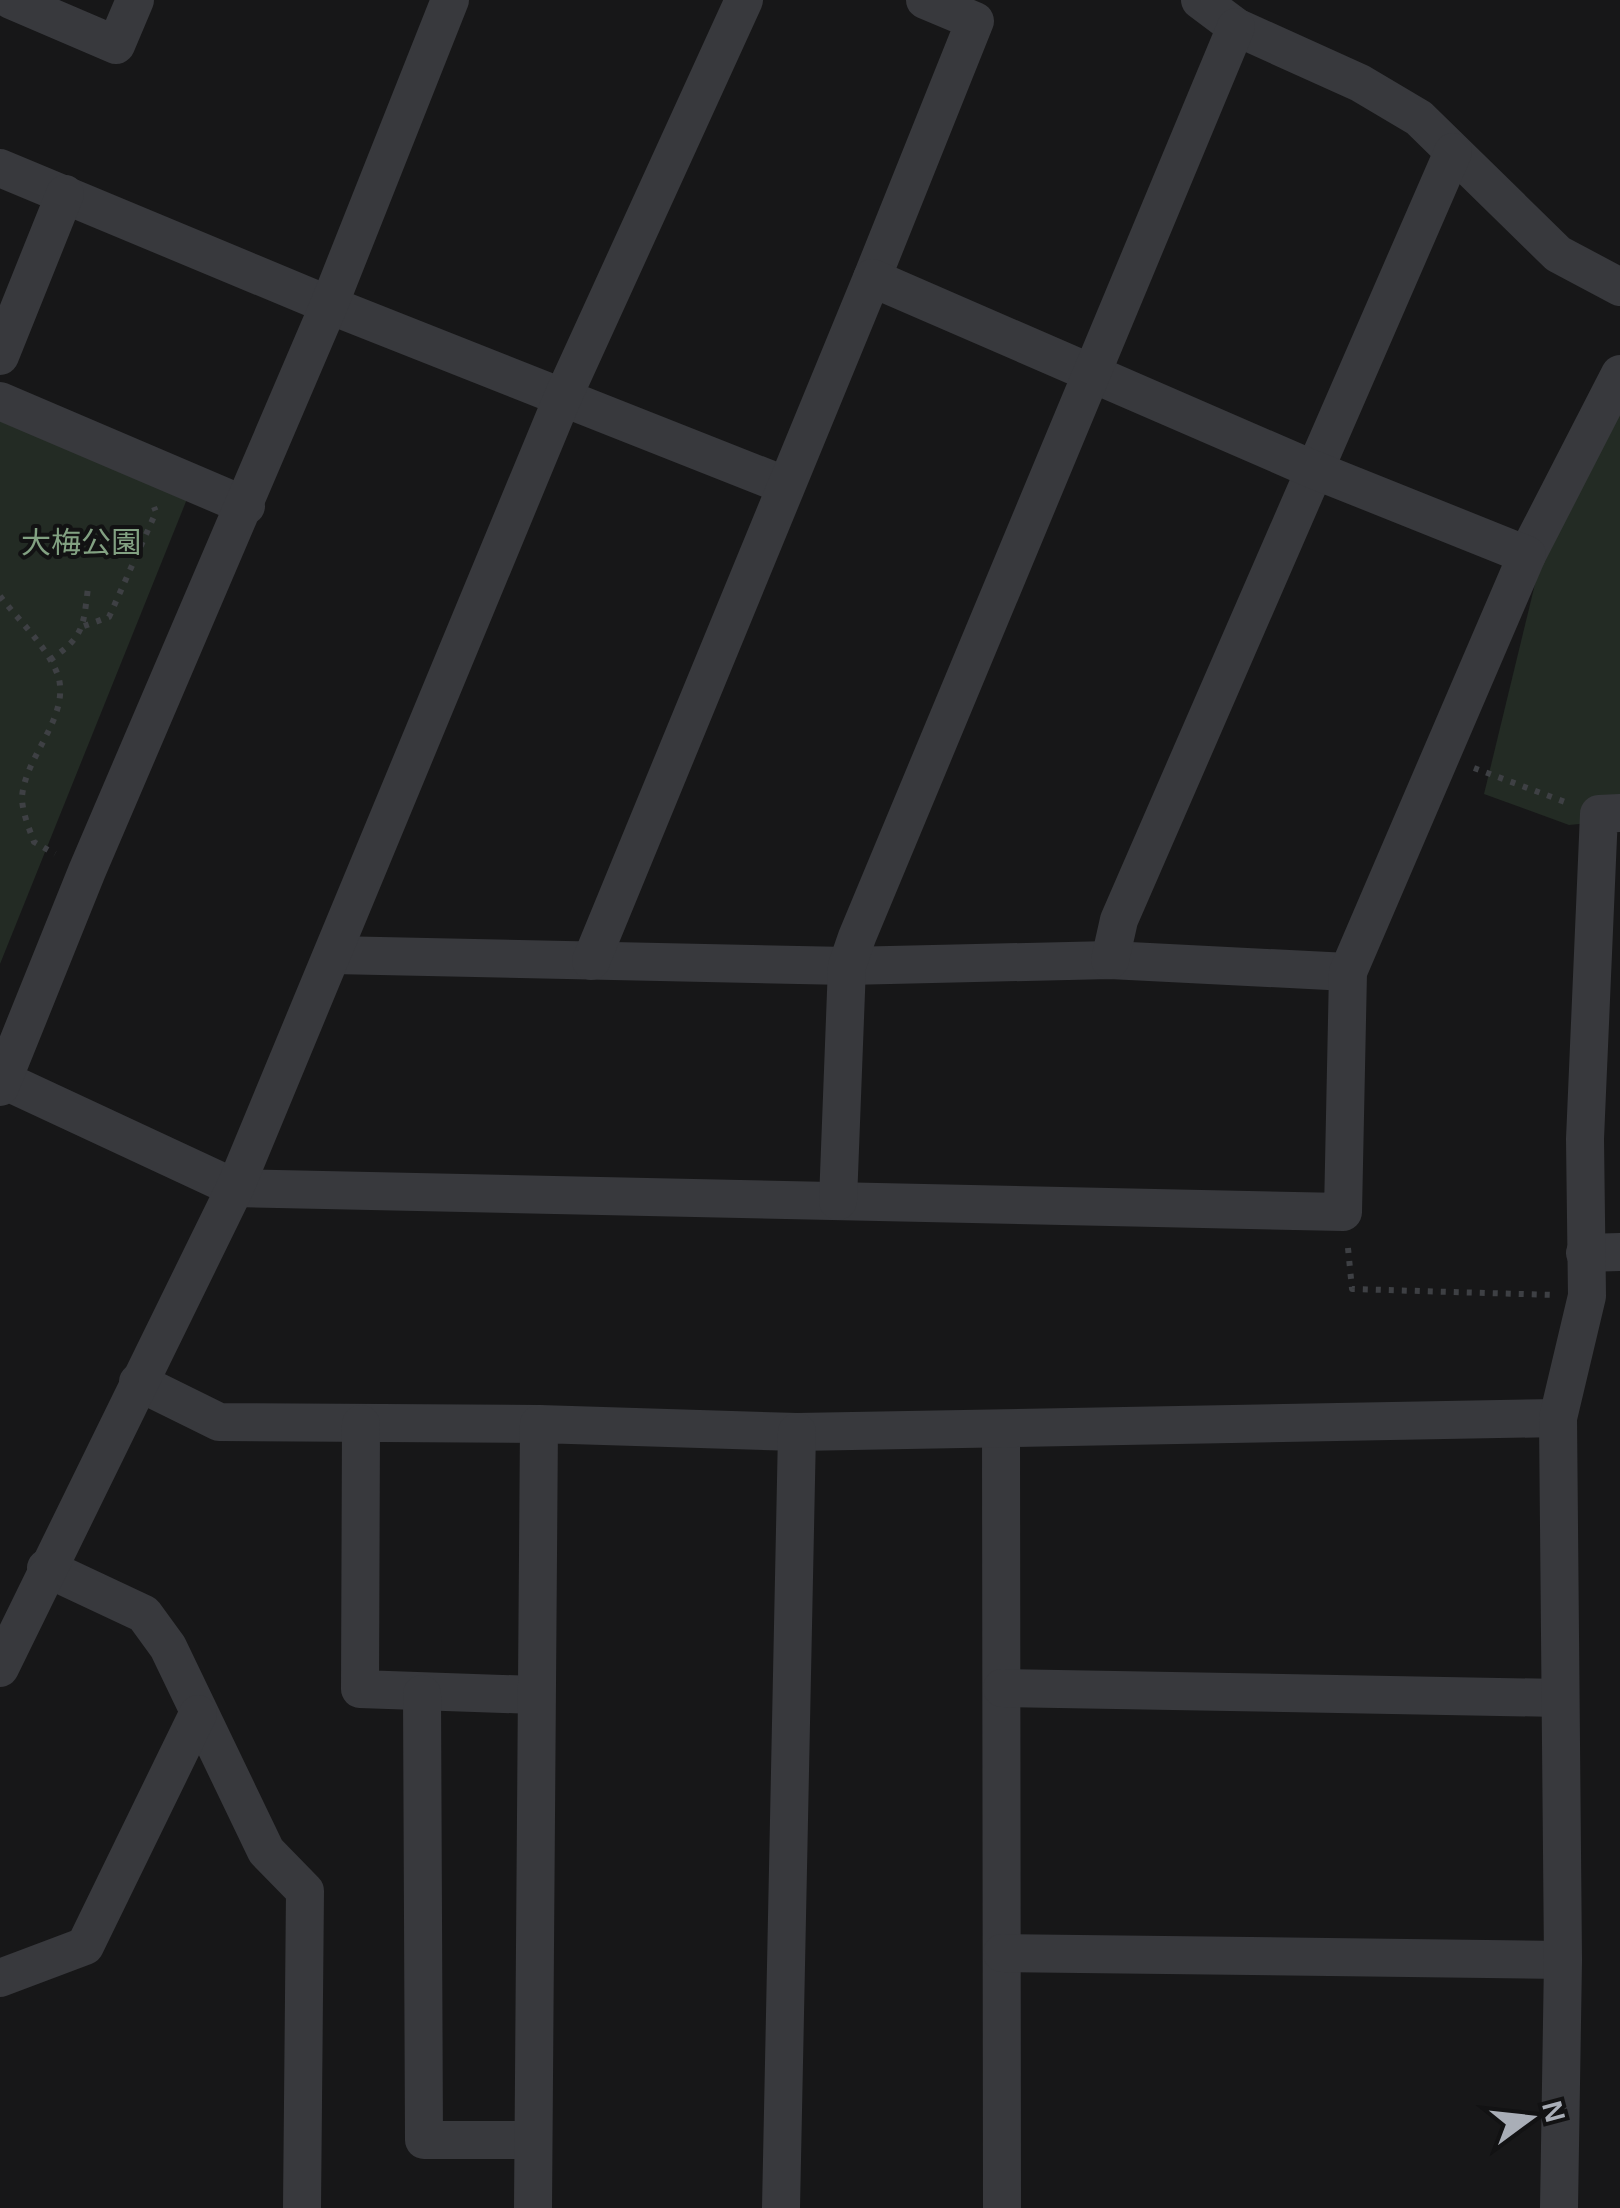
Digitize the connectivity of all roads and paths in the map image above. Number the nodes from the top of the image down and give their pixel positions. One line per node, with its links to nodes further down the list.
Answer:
1 (10, 0): 2 (street)
2 (134, 0)
3 (450, 0): 13 (street)
4 (744, 0): 17 (street)
5 (925, 0): 11 (street)
6 (1200, 0): 7 (street)
7 (1236, 27): 8 (street); 15 (street)
8 (1453, 152): 12 (street); 19 (street)
9 (0, 168): 10 (street)
10 (64, 194): 13 (street); 14 (street)
11 (872, 278): 15 (street); 20 (street)
12 (1620, 287)
13 (330, 306): 17 (street); 22 (street)
14 (0, 356)
15 (1094, 374): 19 (street); 34 (street)
16 (1620, 374): 23 (street)
17 (562, 399): 20 (street); 31 (street)
18 (0, 401): 22 (street)
19 (1312, 468): 23 (street); 32 (street)
20 (784, 485): 33 (street)
21 (151, 498): 26 (path)
22 (246, 506): 30 (street)
23 (1527, 554): 28 (street)
24 (88, 588): 26 (path)
25 (0, 596): 27 (path)
26 (84, 626): 27 (path)
27 (50, 660): 30 (path)
28 (1441, 756): 29 (path); 35 (street)
29 (1610, 814): 40 (street)
30 (87, 871): 36 (street)
31 (333, 955): 33 (street); 37 (street)
32 (1110, 960): 34 (street); 35 (street)
33 (591, 961): 34 (street)
34 (847, 966): 38 (street)
35 (1348, 972): 39 (street)
36 (2, 1084): 37 (street)
37 (235, 1188): 38 (street); 42 (street)
38 (838, 1200): 39 (street)
39 (1343, 1212): 41 (path)
40 (1602, 1253): 41 (street)
41 (1587, 1296): 43 (street)
42 (138, 1382): 44 (street); 48 (street)
43 (1558, 1418): 46 (street); 53 (street)
44 (361, 1424): 45 (street); 51 (street)
45 (539, 1424): 47 (street); 52 (street)
46 (1002, 1429): 47 (street); 50 (street)
47 (797, 1432): 61 (street)
48 (46, 1568): 49 (street); 54 (street)
49 (0, 1668)
50 (1002, 1688): 53 (street); 55 (street)
51 (422, 1694): 52 (street); 58 (street)
52 (535, 1695): 58 (street)
53 (1560, 1698): 56 (street)
54 (198, 1714): 57 (street); 59 (street)
55 (1002, 1953): 56 (street); 62 (street)
56 (1563, 1960): 63 (street)
57 (0, 1978)
58 (534, 2140): 60 (street)
59 (302, 2208)
60 (533, 2208)
61 (780, 2208)
62 (1002, 2208)
63 (1559, 2208)

